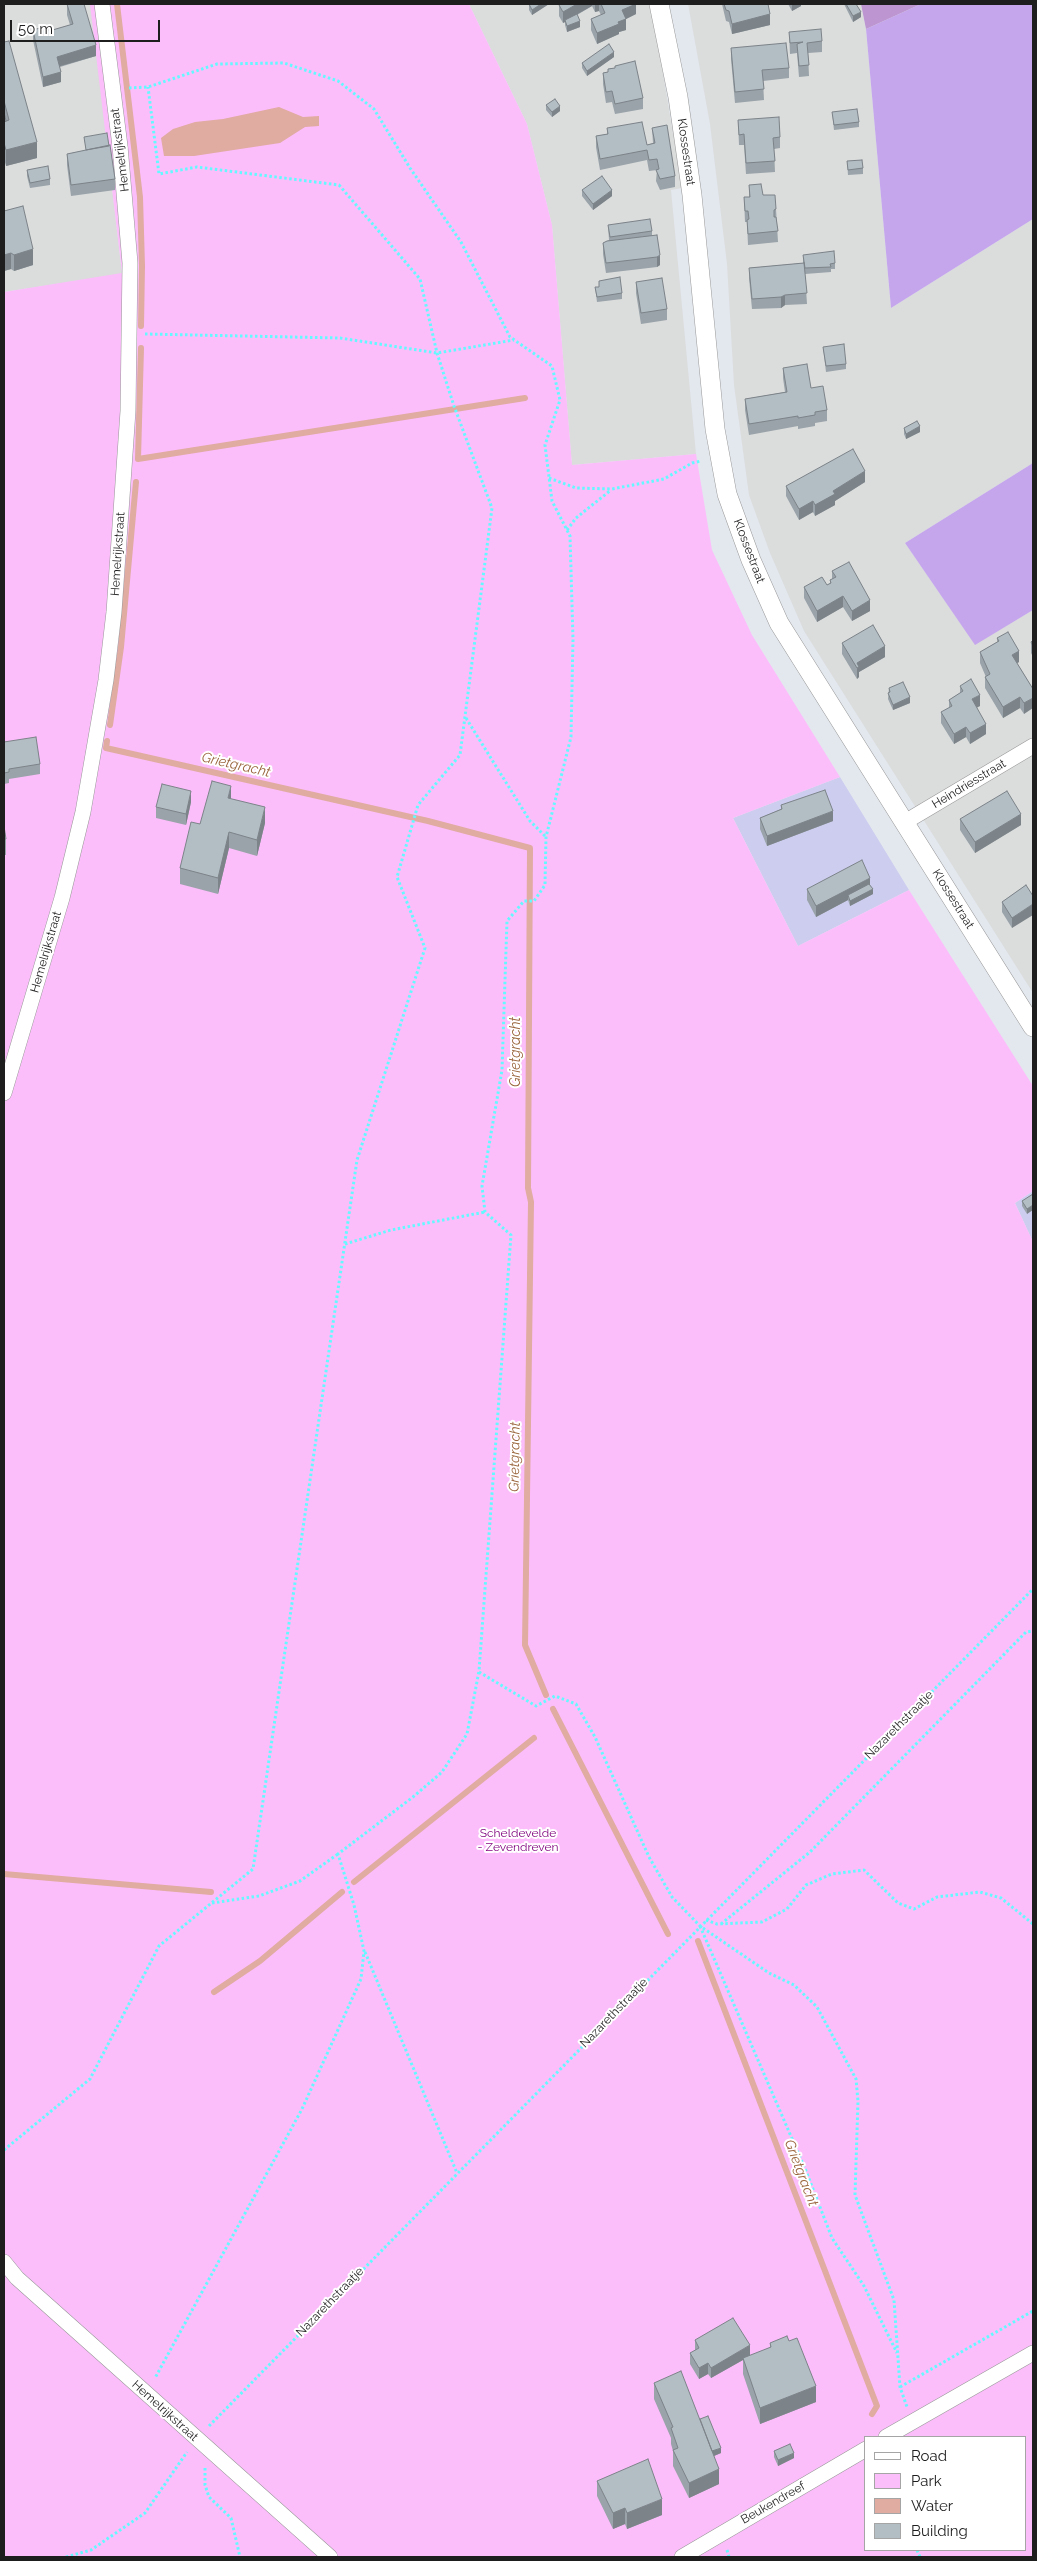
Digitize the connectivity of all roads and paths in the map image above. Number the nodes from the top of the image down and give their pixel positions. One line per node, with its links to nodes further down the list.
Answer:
1 (102, 4): 5 (street, Hemelrijkstraat)
2 (659, 4): 8 (street, Klossestraat)
3 (148, 87): 4 (path); 6 (path); 7 (path)
4 (134, 88)
5 (130, 334): 7 (path); 17 (street, Hemelrijkstraat)
6 (515, 340): 7 (path); 9 (path)
7 (437, 353): 12 (path)
8 (721, 459): 10 (path); 14 (street, Klossestraat)
9 (549, 478): 10 (path); 11 (path)
10 (612, 489): 11 (path)
11 (567, 530): 15 (path)
12 (466, 717): 15 (path); 19 (path)
13 (1033, 746): 14 (street, Heindriesstraat)
14 (905, 822): 16 (street, Klossestraat)
15 (546, 837): 18 (path)
16 (1033, 1028)
17 (4, 1093)
18 (485, 1212): 19 (path); 22 (path)
19 (344, 1244): 24 (path)
20 (1033, 1591): 25 (path, Nazarethstraatje)
21 (1033, 1631): 26 (path)
22 (479, 1671): 23 (path); 28 (path)
23 (338, 1854): 24 (path); 29 (path)
24 (212, 1903): 30 (path)
25 (706, 1920): 26 (path); 28 (path, Nazarethstraatje)
26 (721, 1924): 27 (path)
27 (1033, 1924)
28 (700, 1926): 31 (path, Nazarethstraatje); 35 (path); 35 (path)
29 (364, 1951): 31 (path); 37 (path)
30 (4, 2150)
31 (457, 2173): 40 (path, Nazarethstraatje)
32 (4, 2262): 37 (street, Hemelrijkstraat)
33 (1033, 2311): 36 (path)
34 (1033, 2353): 38 (street)
35 (898, 2357): 36 (path)
36 (900, 2387): 38 (path)
37 (146, 2394): 40 (street, Hemelrijkstraat)
38 (914, 2421): 39 (street)
39 (888, 2436)
40 (196, 2439): 42 (path, Nazarethstraatje); 43 (path); 44 (street, Hemelrijkstraat)
41 (864, 2450): 45 (street, Beukendreef)
42 (66, 2557)
43 (240, 2557)
44 (330, 2557)
45 (682, 2557)

